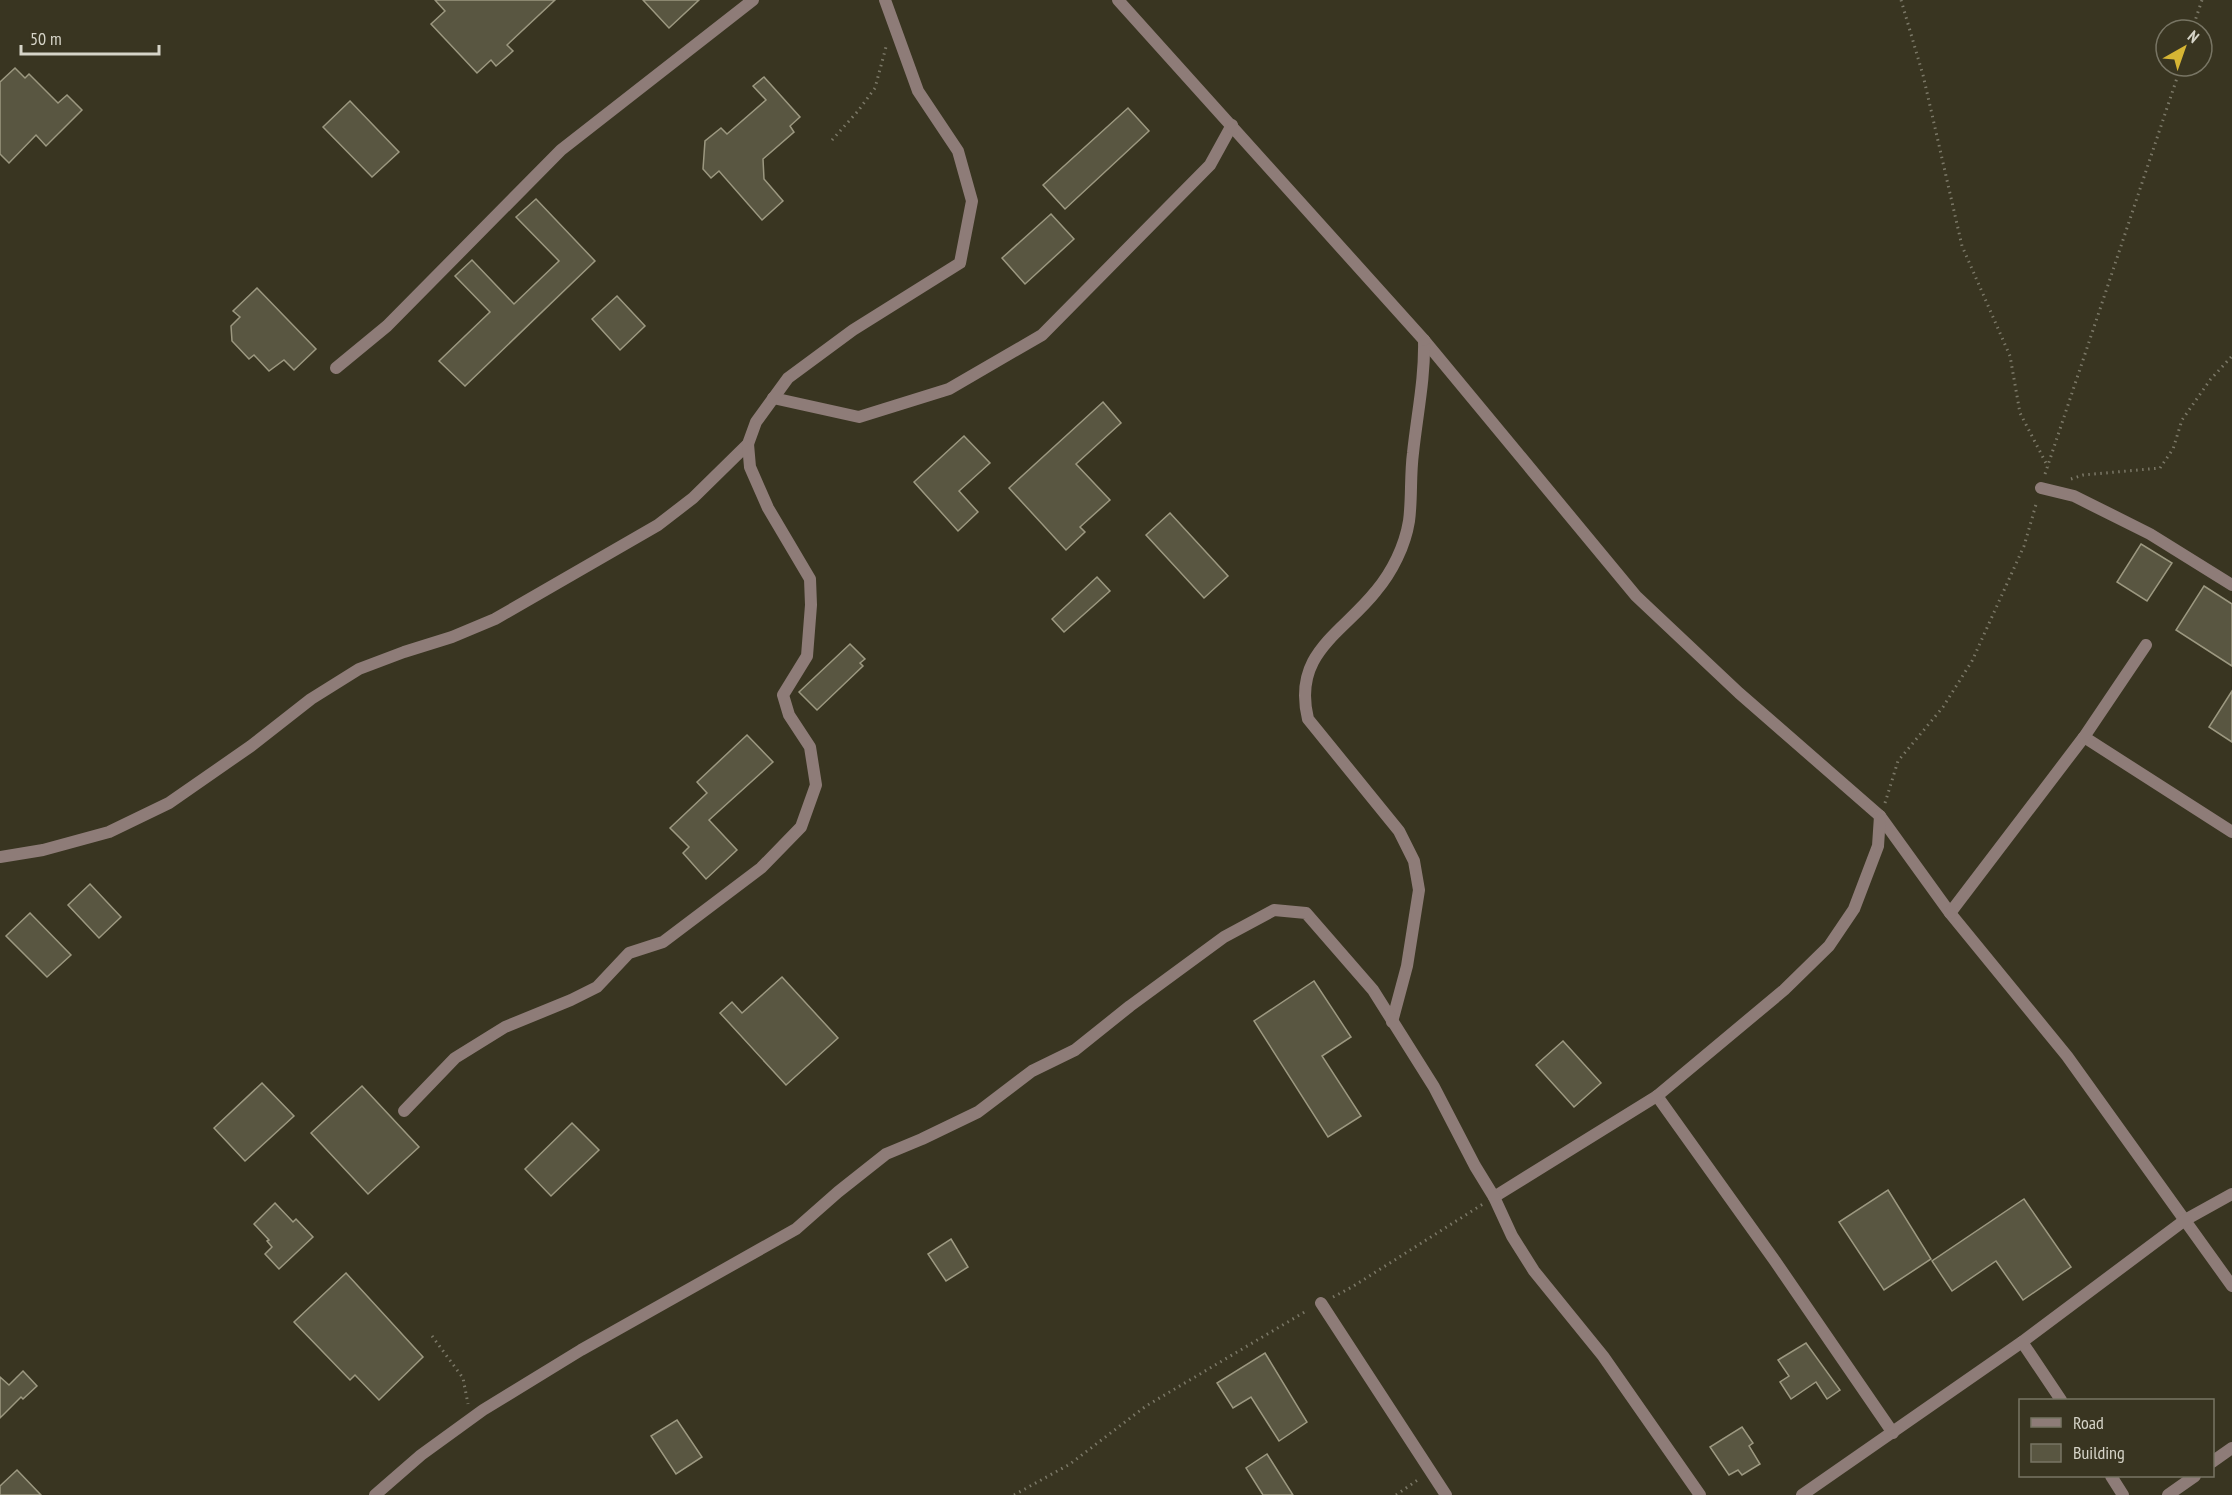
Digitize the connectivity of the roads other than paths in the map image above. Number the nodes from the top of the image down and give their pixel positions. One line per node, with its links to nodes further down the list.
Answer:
1 (753, 0): 6 (street)
2 (885, 0): 7 (street)
3 (1118, 0): 4 (street)
4 (1232, 125): 5 (street); 7 (street)
5 (1424, 340): 13 (street); 17 (street)
6 (336, 368)
7 (773, 398): 8 (street)
8 (748, 444): 15 (street); 19 (street)
9 (2041, 488): 10 (street)
10 (2232, 585)
11 (2146, 645): 12 (street)
12 (2084, 737): 14 (street); 16 (street)
13 (1880, 816): 16 (street); 18 (street)
14 (2232, 831)
15 (0, 857)
16 (1950, 913): 22 (street)
17 (1392, 1022): 21 (street); 32 (street)
18 (1657, 1096): 21 (street); 27 (street)
19 (404, 1111)
20 (2232, 1194): 22 (street)
21 (1494, 1197): 34 (street)
22 (2185, 1220): 23 (street); 25 (street)
23 (2232, 1286)
24 (1321, 1303): 33 (street)
25 (2022, 1342): 26 (street); 27 (street)
26 (2060, 1399)
27 (1893, 1433): 35 (street)
28 (2232, 1448): 29 (street)
29 (2214, 1461)
30 (2112, 1477): 36 (street)
31 (2194, 1477): 37 (street)
32 (375, 1495)
33 (1446, 1495)
34 (1700, 1495)
35 (1802, 1495)
36 (2123, 1495)
37 (2168, 1495)

